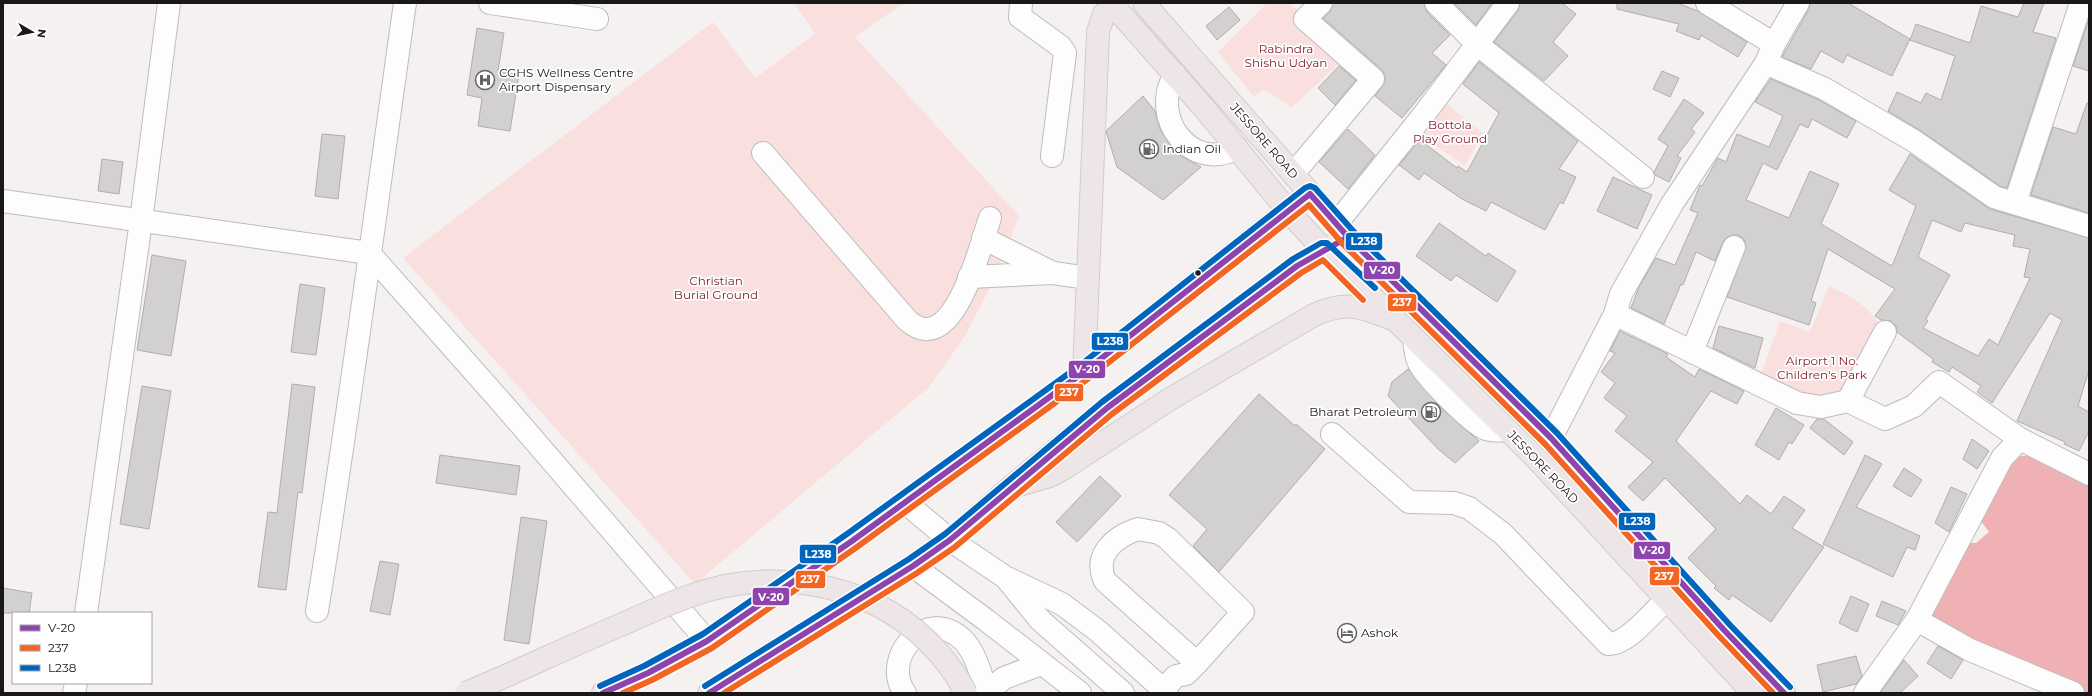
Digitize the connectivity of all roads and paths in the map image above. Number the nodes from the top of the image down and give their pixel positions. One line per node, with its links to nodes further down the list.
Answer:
1 (169, 3): 26 (street)
2 (405, 3): 31 (street)
3 (490, 3): 13 (street)
4 (1021, 3): 19 (street)
5 (1144, 3): 20 (main road, JESSORE ROAD)
6 (1321, 3): 20 (street)
7 (1436, 3): 14 (street)
8 (1508, 3): 14 (street)
9 (1707, 3): 15 (street)
10 (1798, 3): 15 (street)
11 (2080, 3): 24 (street)
12 (1112, 4): 16 (main road, JESSORE ROAD); 34 (main road)
13 (597, 19)
14 (1477, 44): 21 (street); 28 (street)
15 (1770, 54): 24 (street); 35 (street)
16 (1175, 75): 17 (main road, JESSORE ROAD); 17 (street)
17 (1237, 148): 25 (main road, JESSORE ROAD)
18 (763, 153): 33 (street)
19 (1052, 156)
20 (1293, 174): 22 (main road, JESSORE ROAD)
21 (1643, 177)
22 (1310, 194): 25 (main road); 28 (main road, JESSORE ROAD)
23 (3, 201): 26 (street)
24 (2015, 203): 27 (street)
25 (1288, 211): 30 (main road, JESSORE ROAD); 39 (main road)
26 (141, 221): 31 (street); 52 (street)
27 (2089, 226)
28 (1342, 230): 30 (main road); 42 (main road, JESSORE ROAD)
29 (1734, 248): 38 (street)
30 (1324, 250): 36 (main road, JESSORE ROAD); 45 (main road)
31 (369, 253): 51 (street); 54 (street)
32 (1053, 273): 33 (street); 33 (street); 34 (street)
33 (969, 277)
34 (1088, 278): 39 (main road)
35 (1615, 314): 38 (street); 42 (street)
36 (1397, 321): 45 (main road); 50 (main road, JESSORE ROAD)
37 (1885, 332): 40 (street)
38 (1692, 352): 40 (street)
39 (1084, 372): 46 (main road)
40 (1848, 401): 43 (street)
41 (1332, 434): 50 (street)
42 (1551, 438): 67 (main road, JESSORE ROAD)
43 (2020, 439): 44 (street); 53 (street)
44 (2089, 474)
45 (1010, 487): 47 (main road)
46 (906, 503): 47 (street); 54 (main road)
47 (950, 540): 48 (main road); 49 (street)
48 (913, 566): 55 (street); 60 (main road)
49 (1005, 577): 57 (street); 65 (street)
50 (1667, 599): 66 (main road, JESSORE ROAD)
51 (317, 611)
52 (86, 612)
53 (1917, 620): 68 (street); 69 (street)
54 (707, 641): 59 (main road)
55 (1041, 664): 63 (street); 64 (street)
56 (1191, 669): 56 (street); 57 (street)
57 (1168, 692)
58 (466, 693): 62 (main road, bridge)
59 (603, 693)
60 (709, 693)
61 (905, 693): 63 (street)
62 (966, 693)
63 (987, 693)
64 (1080, 693)
65 (1123, 693)
66 (1753, 693)
67 (1784, 693)
68 (1865, 693)
69 (2074, 693)

